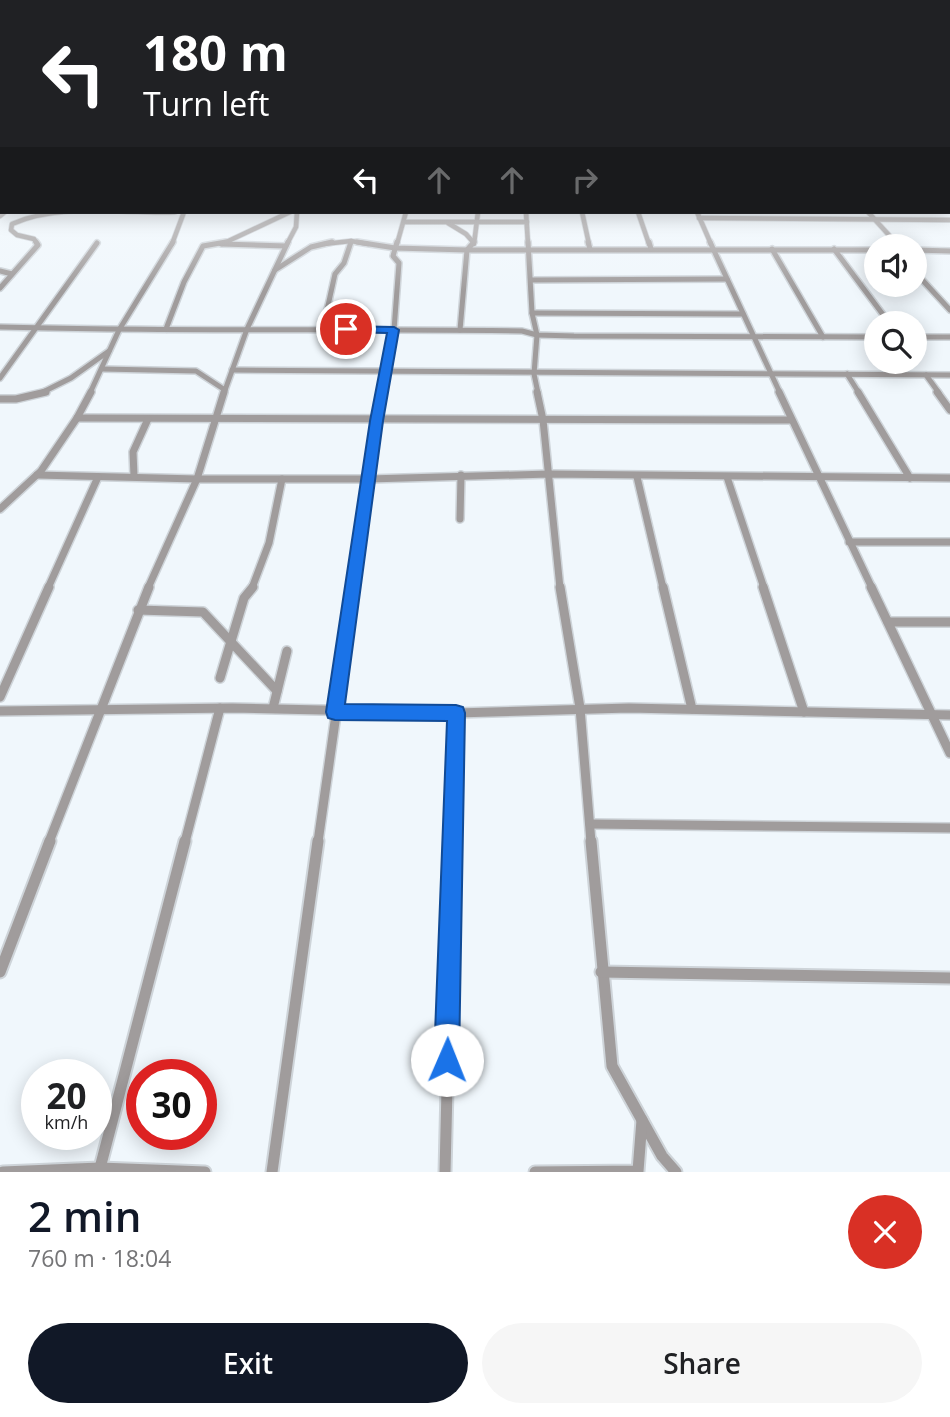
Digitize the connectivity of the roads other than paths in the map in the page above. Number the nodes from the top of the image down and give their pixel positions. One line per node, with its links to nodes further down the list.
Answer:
1 (44, 214): 37 (street)
2 (183, 214): 51 (street)
3 (286, 214): 22 (street)
4 (297, 214): 23 (street)
5 (405, 214): 14 (street)
6 (478, 214): 15 (street)
7 (526, 214): 16 (street)
8 (582, 214): 25 (street)
9 (639, 214): 26 (street)
10 (869, 214): 12 (street)
11 (698, 215): 12 (street); 27 (street)
12 (874, 220): 13 (street); 18 (street)
13 (950, 220)
14 (404, 222): 17 (street); 24 (street)
15 (478, 222): 16 (street); 17 (street); 20 (street)
16 (527, 222): 33 (street)
17 (443, 223): 20 (street)
18 (887, 234)
19 (351, 241): 24 (street); 36 (street); 48 (street)
20 (473, 242): 30 (street)
21 (97, 243): 47 (street)
22 (221, 244): 23 (street); 49 (street)
23 (286, 246): 36 (street)
24 (395, 248): 30 (street); 52 (street)
25 (590, 249): 26 (street); 33 (street)
26 (651, 249): 27 (street)
27 (713, 249): 28 (street); 39 (street)
28 (772, 249): 29 (street); 56 (street)
29 (834, 249): 31 (street); 43 (street)
30 (467, 250): 33 (street); 53 (street)
31 (864, 250)
32 (927, 250): 34 (street)
33 (529, 251): 38 (street)
34 (950, 251)
35 (0, 271): 37 (street)
36 (271, 273): 50 (street)
37 (12, 274): 41 (street)
38 (531, 279): 39 (street); 44 (street)
39 (727, 279): 45 (street)
40 (927, 285): 42 (street)
41 (0, 288)
42 (950, 310)
43 (880, 311)
44 (532, 313): 45 (street); 54 (street)
45 (743, 314): 55 (street)
46 (0, 327): 47 (street)
47 (33, 328): 51 (street); 69 (street)
48 (323, 328): 50 (street); 52 (street)
49 (166, 329): 50 (street); 51 (street)
50 (247, 329): 62 (street)
51 (119, 330): 60 (street)
52 (394, 330): 53 (street); 63 (street)
53 (460, 330): 54 (street)
54 (537, 335): 55 (street); 65 (street)
55 (755, 337): 56 (street); 64 (street)
56 (823, 337): 57 (street)
57 (864, 337)
58 (927, 337): 59 (street)
59 (950, 337)
60 (112, 349): 61 (street); 71 (street)
61 (103, 369): 70 (street); 73 (street)
62 (232, 370): 63 (street); 70 (street)
63 (385, 373): 65 (street); 78 (street)
64 (769, 373): 65 (street); 66 (street); 77 (street)
65 (534, 374): 76 (street)
66 (847, 374): 67 (street); 87 (street)
67 (926, 375): 68 (street); 72 (street)
68 (950, 375)
69 (0, 378)
70 (225, 390): 74 (street)
71 (0, 396)
72 (950, 410)
73 (77, 418): 75 (street); 80 (street)
74 (215, 418): 75 (street); 78 (street); 89 (street)
75 (148, 419): 82 (street)
76 (543, 420): 77 (street); 78 (street); 79 (street)
77 (790, 420): 83 (street)
78 (377, 421): 91 (street)
79 (549, 474): 81 (street); 85 (street); 106 (street)
80 (37, 475): 84 (street); 92 (street)
81 (461, 475): 91 (street); 93 (street)
82 (134, 476): 84 (street); 89 (street)
83 (820, 476): 86 (street); 87 (street); 94 (street)
84 (98, 477): 103 (street)
85 (637, 477): 86 (street); 107 (street)
86 (727, 477): 111 (street)
87 (910, 478): 88 (street)
88 (950, 478)
89 (197, 479): 90 (street); 96 (street)
90 (282, 479): 91 (street); 99 (street)
91 (369, 479): 110 (street)
92 (0, 509)
93 (460, 519)
94 (849, 542): 95 (street); 97 (street)
95 (950, 542)
96 (138, 610): 99 (street); 108 (street)
97 (888, 622): 98 (street); 113 (street)
98 (950, 622)
99 (231, 641): 101 (street); 102 (street)
100 (287, 651): 102 (street)
101 (220, 678)
102 (277, 691): 105 (street)
103 (0, 697)
104 (220, 708): 105 (street); 108 (street); 122 (street)
105 (273, 708): 110 (street)
106 (580, 708): 107 (street); 112 (street); 116 (street)
107 (692, 709): 111 (street)
108 (99, 710): 109 (street); 118 (street)
109 (0, 711)
110 (335, 712): 112 (street); 126 (street)
111 (804, 712): 113 (street)
112 (456, 713): 127 (street)
113 (932, 715): 114 (street); 115 (street)
114 (950, 715)
115 (950, 753)
116 (590, 824): 117 (street); 119 (street)
117 (950, 828)
118 (0, 972)
119 (601, 972): 120 (street); 121 (street)
120 (950, 978)
121 (642, 1120): 123 (street); 129 (street)
122 (100, 1168): 124 (street); 125 (street)
123 (640, 1171): 128 (street)
124 (2, 1172)
125 (205, 1172)
126 (272, 1172)
127 (445, 1172)
128 (535, 1172)
129 (676, 1172)

